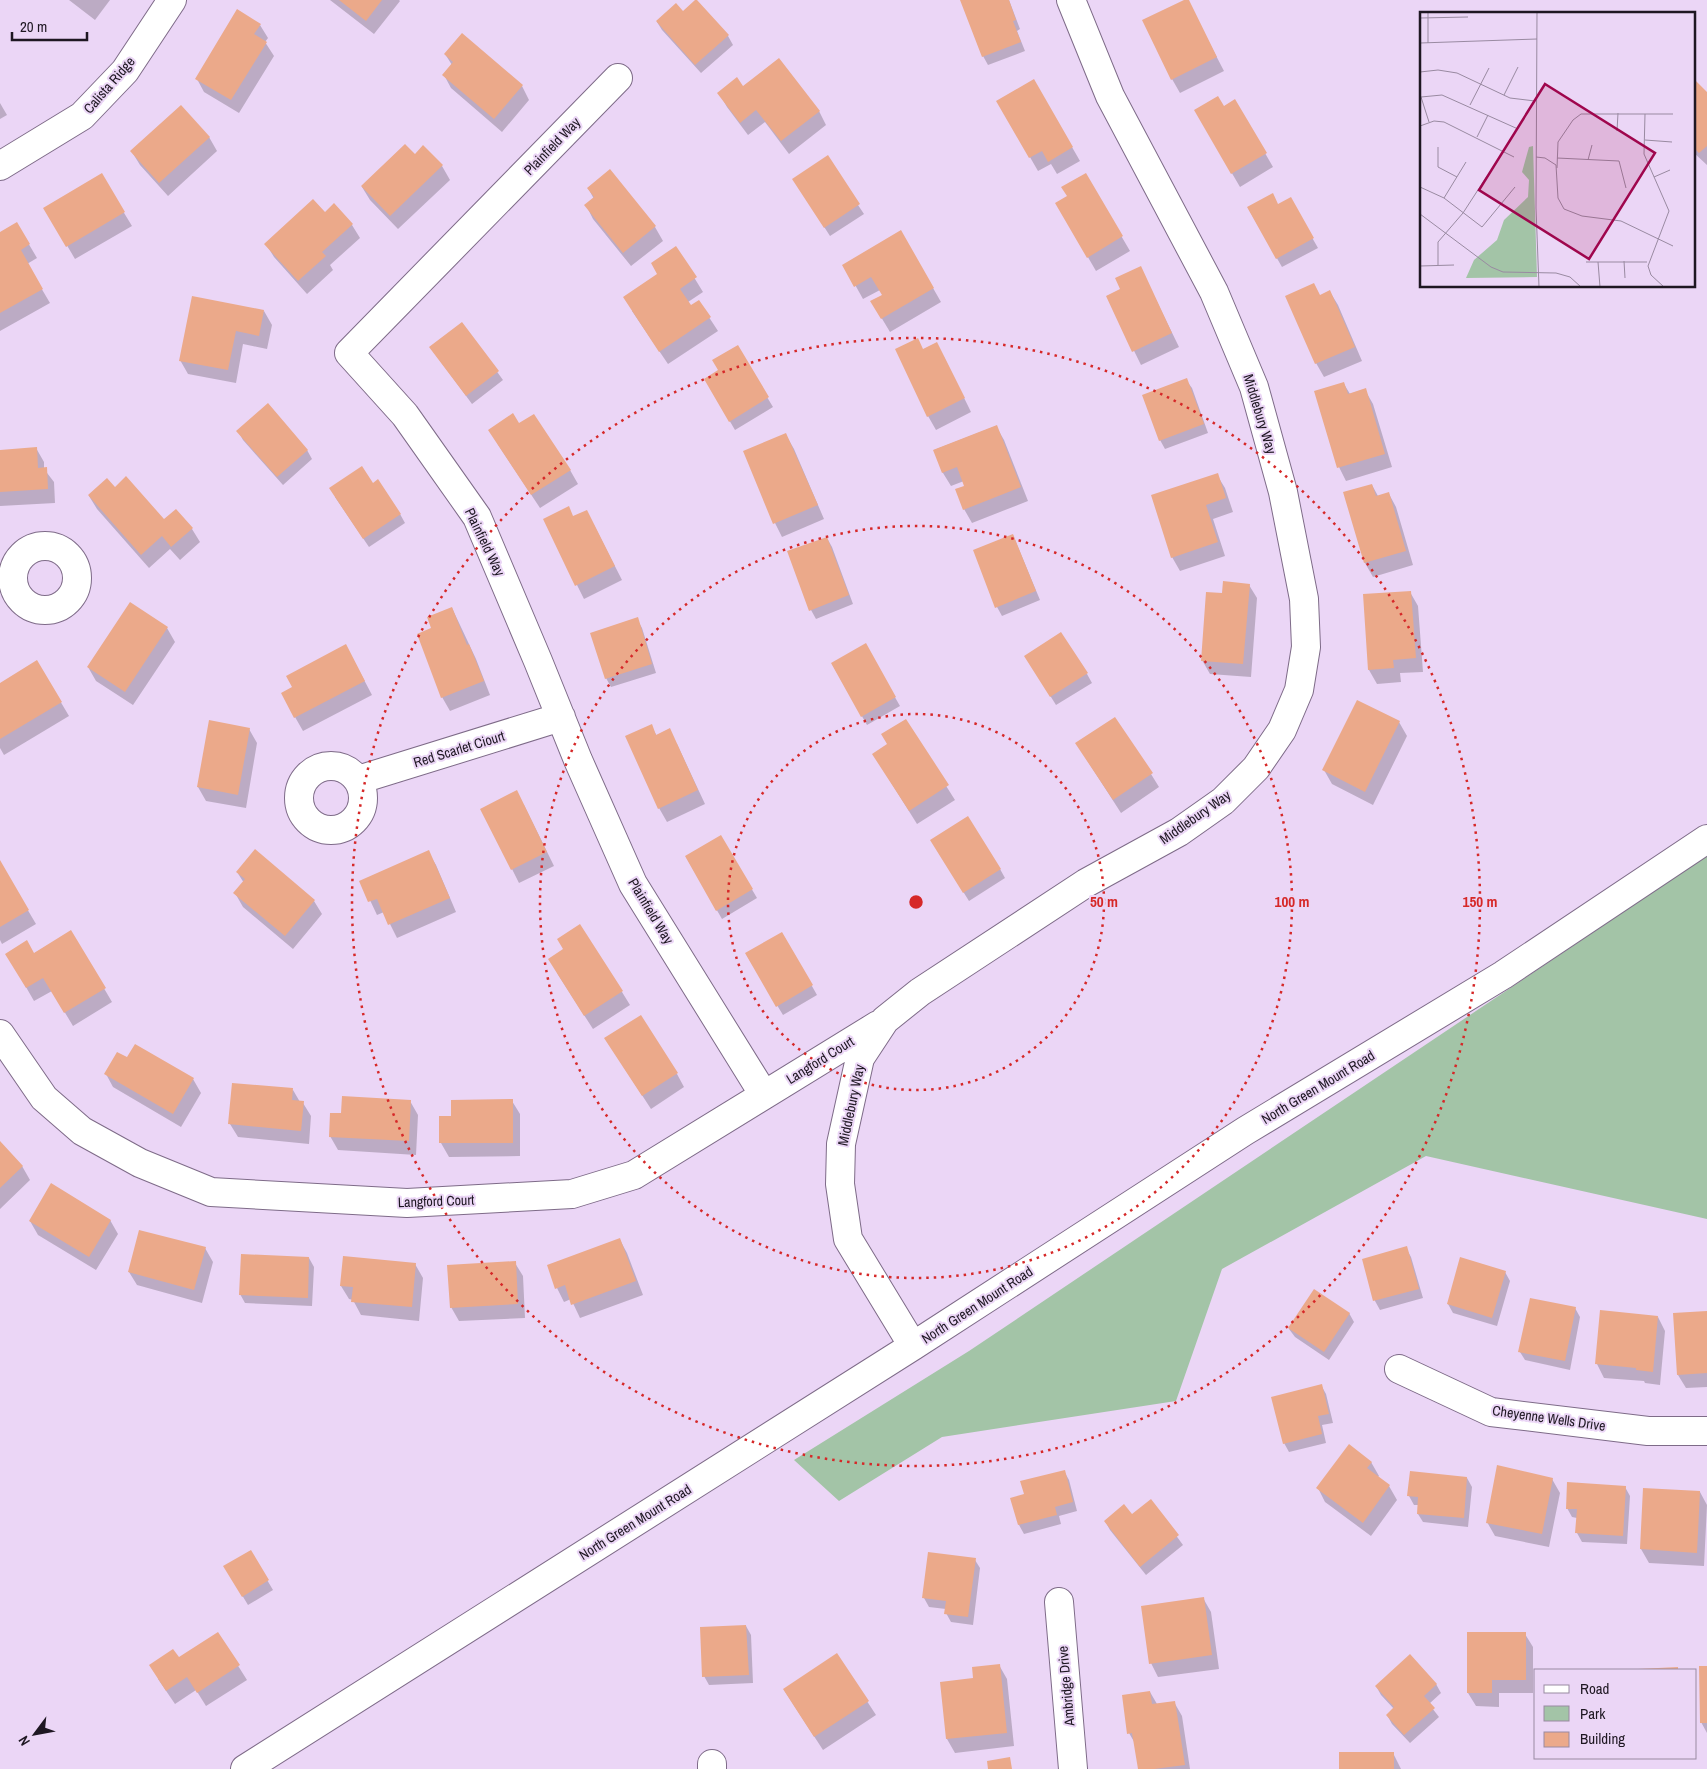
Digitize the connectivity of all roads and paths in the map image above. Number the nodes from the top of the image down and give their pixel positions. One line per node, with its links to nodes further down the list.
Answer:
1 (172, 0): 4 (street, Calista Ridge)
2 (1071, 0): 8 (street, Middlebury Way)
3 (618, 78): 5 (street, Plainfield Way)
4 (0, 166)
5 (561, 717): 6 (street, Red Scarlet Ciourt); 10 (street, Plainfield Way)
6 (358, 780)
7 (1707, 839): 11 (street, North Green Mount Road)
8 (885, 1020): 10 (street, Langford Court); 11 (street, Middlebury Way)
9 (0, 1034): 10 (street, Langford Court)
10 (764, 1095)
11 (913, 1346): 15 (street, North Green Mount Road)
12 (1399, 1370): 13 (street, Cheyenne Wells Drive)
13 (1707, 1431)
14 (1059, 1602): 16 (street, Ambridge Drive)
15 (256, 1766)
16 (1073, 1769)

